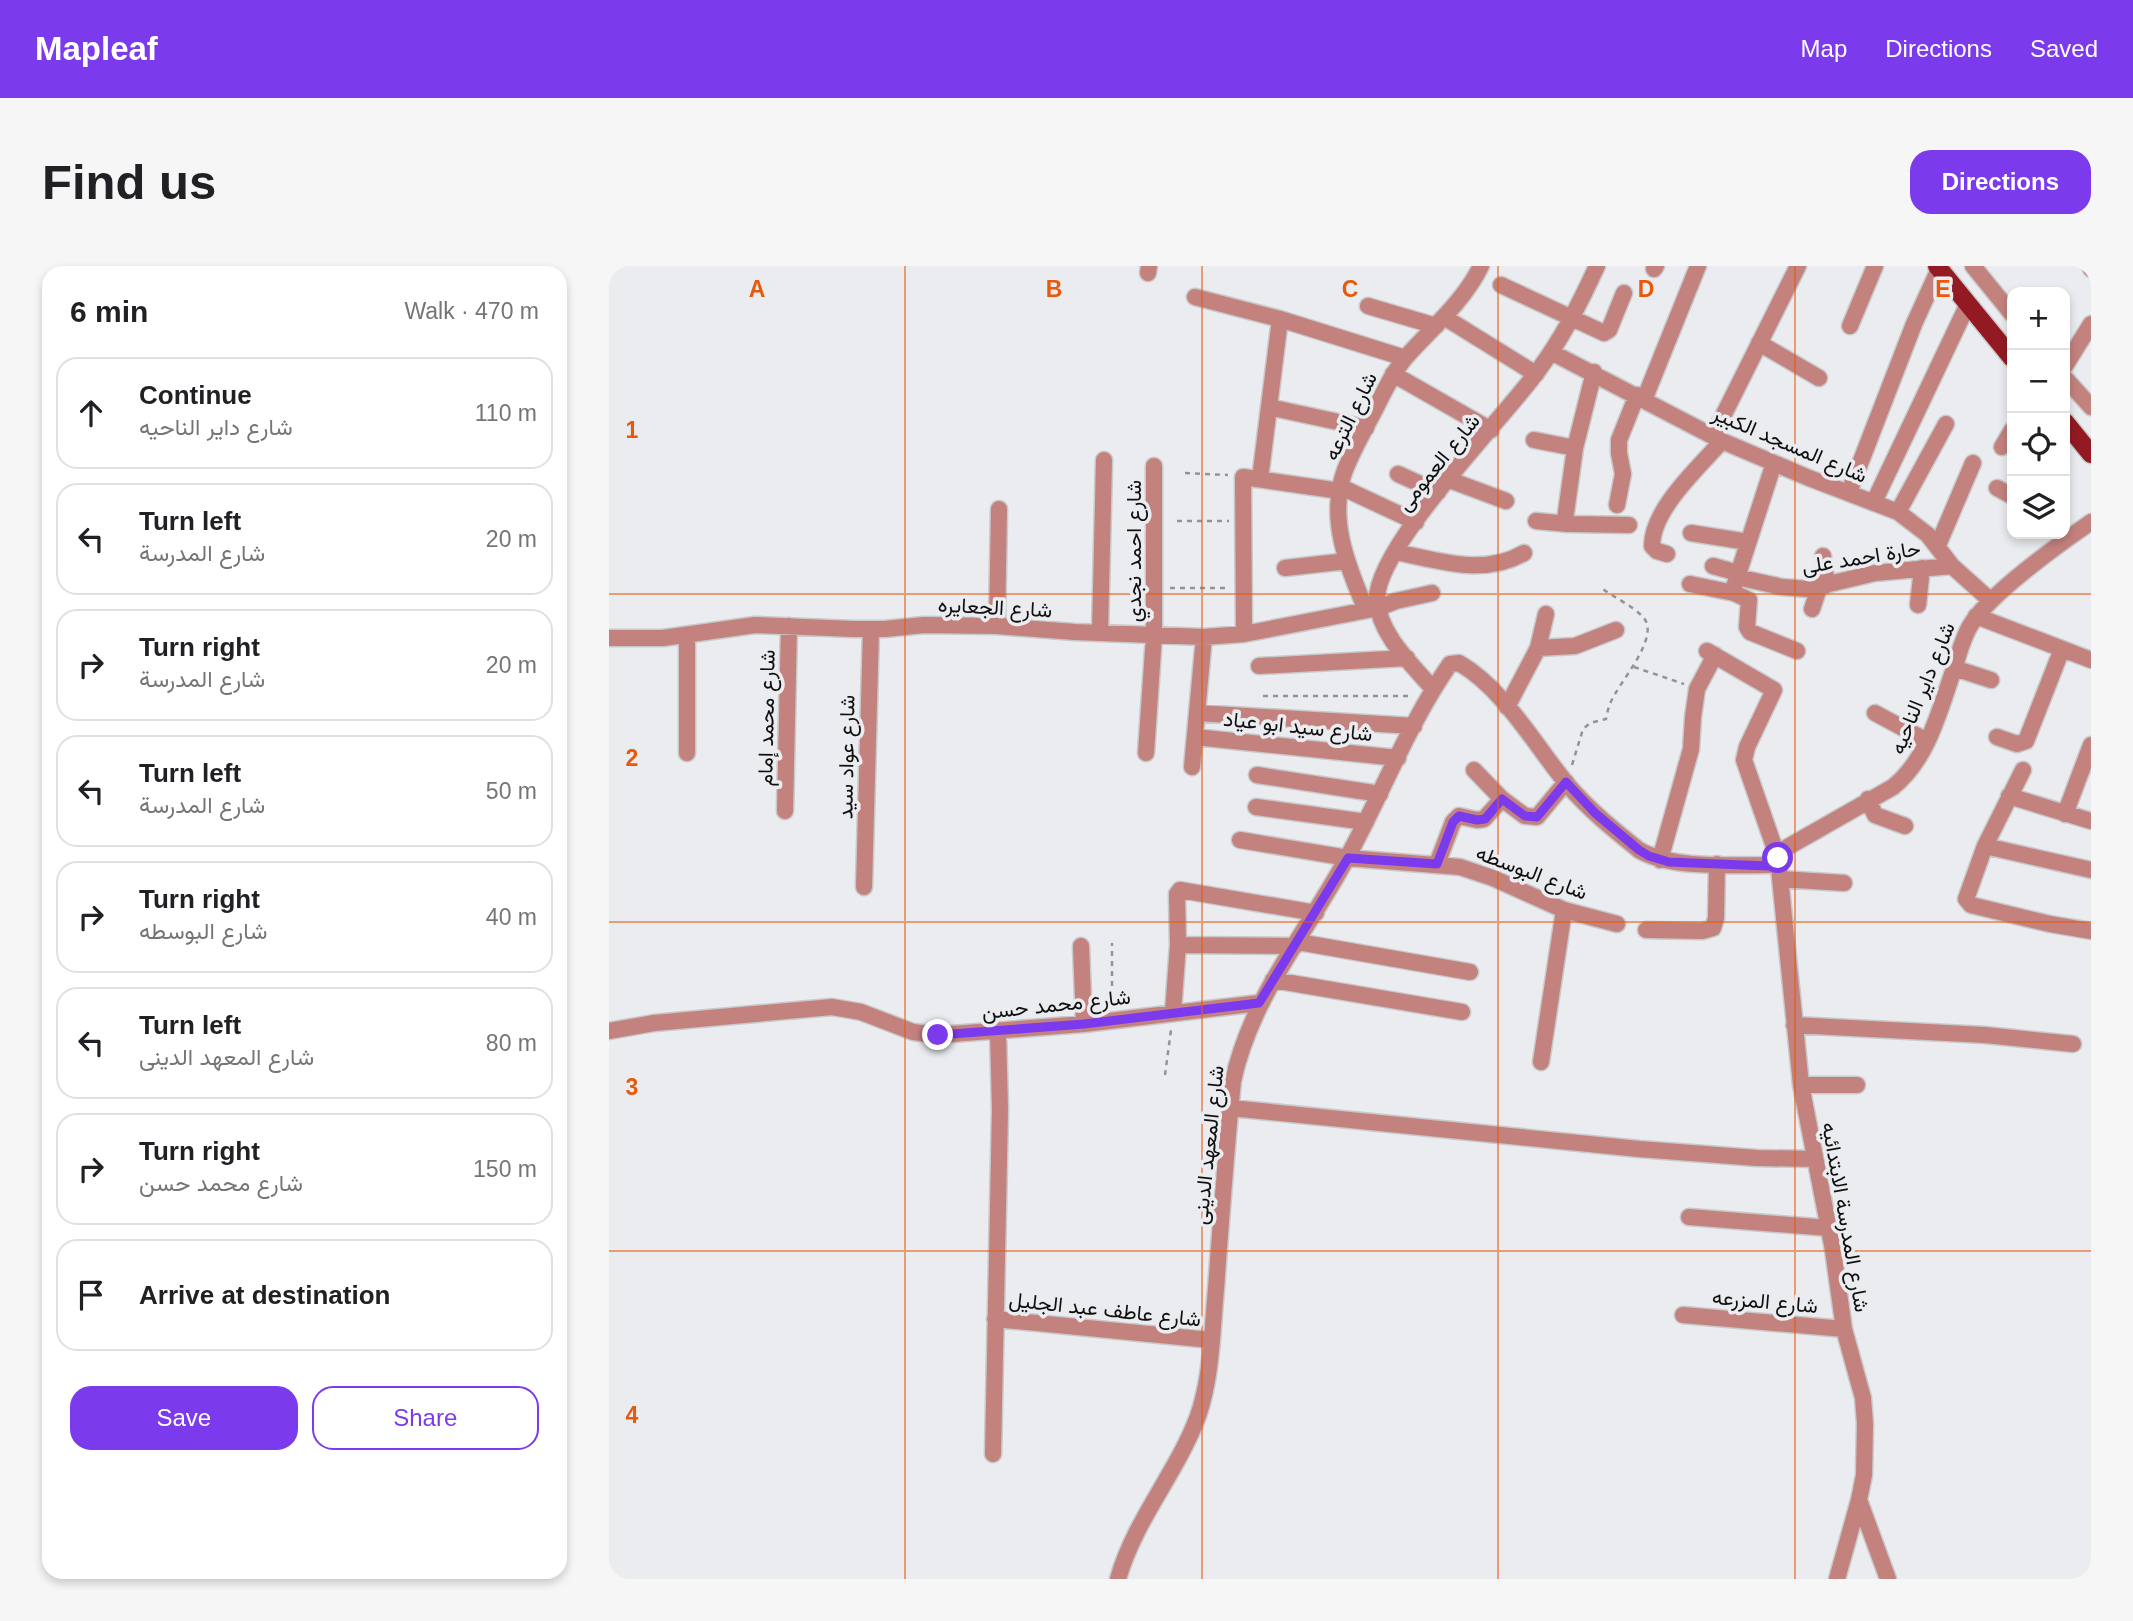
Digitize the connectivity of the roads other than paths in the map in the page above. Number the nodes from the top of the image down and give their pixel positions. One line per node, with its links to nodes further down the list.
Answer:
1 (1482, 266): 17 (street, شارع الترعه)
2 (1598, 266): 15 (street, شارع العمومى)
3 (1698, 266): 30 (street)
4 (1798, 266): 20 (street)
5 (1875, 266): 19 (street)
6 (1973, 266): 8 (street)
7 (1938, 267): 12 (main road); 52 (street)
8 (1988, 274): 14 (street)
9 (1500, 285): 15 (street)
10 (1624, 293): 15 (street)
11 (1195, 297): 16 (street)
12 (1968, 304): 22 (main road); 55 (street)
13 (1368, 306): 17 (street)
14 (2007, 306)
15 (1573, 318): 21 (street, شارع العمومى)
16 (1280, 319): 24 (street); 31 (street)
17 (1440, 321): 24 (street, شارع الترعه); 27 (street)
18 (2091, 324): 23 (street)
19 (1850, 326)
20 (1759, 342): 28 (street); 38 (street)
21 (1551, 352): 25 (street, شارع المسجد الكبير); 27 (street, شارع العمومى)
22 (2007, 352)
23 (2083, 352)
24 (1405, 358): 26 (street, شارع الترعه)
25 (1594, 372): 30 (street, شارع المسجد الكبير); 41 (street)
26 (1393, 374): 34 (street, شارع الترعه); 36 (street)
27 (1536, 374): 36 (street, شارع العمومى)
28 (1819, 378)
29 (2070, 384): 32 (street)
30 (1641, 398): 38 (street, شارع المسجد الكبير); 56 (street)
31 (1269, 407): 34 (street); 48 (street)
32 (2091, 407)
33 (1946, 424): 58 (street)
34 (1366, 428): 51 (street, شارع الترعه)
35 (2070, 428): 42 (main road)
36 (1491, 430): 49 (street, شارع العمومى)
37 (2007, 438): 40 (street)
38 (1717, 439): 44 (street, شارع المسجد الكبير); 71 (street)
39 (1534, 440): 41 (street)
40 (2002, 447)
41 (1575, 448): 62 (street)
42 (2091, 454)
43 (1104, 460): 92 (street)
44 (1774, 463): 52 (street, شارع المسجد الكبير); 67 (street)
45 (1973, 463): 68 (street)
46 (1154, 466): 94 (street, شارع احمد نجدي)
47 (1398, 474): 49 (street)
48 (1252, 478): 51 (street); 93 (street)
49 (1443, 485): 54 (street); 60 (street, شارع العمومى)
50 (1997, 488): 53 (street)
51 (1340, 489): 60 (street); 73 (street, شارع الترعه)
52 (1849, 492): 55 (street, شارع المسجد الكبير)
53 (2007, 493)
54 (1506, 501)
55 (1874, 502): 58 (street, شارع المسجد الكبير)
56 (1617, 505)
57 (999, 509): 89 (street)
58 (1898, 512): 68 (street, شارع المسجد الكبير)
59 (1536, 520): 62 (street)
60 (1416, 522): 69 (street, شارع العمومى)
61 (2091, 522): 64 (street, شارع داير الناحيه)
62 (1568, 524): 63 (street)
63 (1629, 525)
64 (2070, 530)
65 (1691, 533): 67 (street)
66 (2059, 539): 82 (street, شارع داير الناحيه)
67 (1748, 542): 78 (street)
68 (1938, 545): 75 (street, شارع المسجد الكبير)
69 (1395, 552): 70 (street); 84 (street, شارع العمومى)
70 (1524, 554)
71 (1667, 554)
72 (1823, 556): 80 (street)
73 (1347, 561): 76 (street); 84 (street, شارع الترعه)
74 (1713, 566): 78 (street)
75 (1952, 566): 77 (street, حارة احمد على); 82 (street, شارع المسجد الكبير)
76 (1285, 568)
77 (1922, 568): 80 (street, حارة احمد على); 83 (street)
78 (1736, 581): 79 (street); 80 (street, حارة احمد على); 100 (street)
79 (1690, 584)
80 (1823, 587): 85 (street)
81 (1432, 593): 84 (street, شارع الجعايره)
82 (1991, 601): 87 (street, شارع داير الناحيه)
83 (1918, 606)
84 (1372, 609): 93 (street, شارع الجعايره); 101 (street)
85 (1812, 609)
86 (1546, 614): 98 (street)
87 (1976, 616): 99 (street); 105 (street, شارع داير الناحيه)
88 (789, 626): 90 (street, شارع الجعايره); 95 (street, شارع الجعايره); 129 (street, شارع محمد إمام)
89 (997, 626): 90 (street, شارع الجعايره); 92 (street, شارع الجعايره)
90 (871, 629): 144 (street, شارع عواد سيد)
91 (1616, 630): 98 (street)
92 (1100, 633): 94 (street, شارع الجعايره)
93 (1244, 634): 96 (street, شارع الجعايره)
94 (1154, 635): 96 (street, شارع الجعايره); 117 (street, شارع احمد نجدي)
95 (687, 636): 97 (street, شارع الجعايره); 116 (street)
96 (1204, 637): 109 (street)
97 (609, 638)
98 (1538, 648): 108 (street)
99 (2062, 649): 102 (street); 113 (street)
100 (1797, 651)
101 (1406, 658): 104 (street); 107 (street)
102 (2091, 660)
103 (1450, 664): 107 (street, شارع المعهد الدينى); 108 (street, شارع داير الناحيه)
104 (1259, 666)
105 (1954, 668): 106 (street); 114 (street, شارع داير الناحيه)
106 (1991, 680)
107 (1431, 692): 111 (street, شارع المعهد الدينى)
108 (1507, 707): 123 (street, شارع داير الناحيه)
109 (1197, 713): 111 (street); 112 (street)
110 (1875, 713): 114 (street)
111 (1414, 726): 118 (street, شارع المعهد الدينى)
112 (1195, 737): 118 (street, شارع سيد ابو عياد); 119 (street)
113 (1997, 737)
114 (1927, 741): 127 (street, شارع داير الناحيه)
115 (2091, 745): 130 (street)
116 (687, 753)
117 (1146, 753)
118 (1398, 758): 124 (street, شارع المعهد الدينى)
119 (1192, 767)
120 (1474, 769): 126 (street)
121 (2023, 770): 125 (street)
122 (1257, 775): 124 (street)
123 (1564, 781): 126 (street); 138 (street, شارع داير الناحيه)
124 (1380, 794): 132 (street, شارع المعهد الدينى)
125 (2009, 796): 130 (street); 135 (street)
126 (1502, 799): 139 (street)
127 (1868, 799): 133 (street); 137 (street, شارع داير الناحيه)
128 (1256, 807): 132 (street)
129 (785, 811)
130 (2065, 814): 131 (street)
131 (2091, 821)
132 (1366, 822): 136 (street, شارع المعهد الدينى)
133 (1905, 826)
134 (1240, 840): 136 (street, شارع البوسطه)
135 (1985, 846): 141 (street); 149 (street)
136 (1348, 858): 139 (street, شارع البوسطه); 146 (street, شارع المعهد الدينى)
137 (1778, 858): 138 (street, شارع المدرسة الابتدائيه); 140 (street, شارع داير الناحيه); 142 (street, شارع المدرسة الابتدائيه)
138 (1660, 860): 140 (street, شارع داير الناحيه)
139 (1437, 864): 145 (street, شارع البوسطه)
140 (1717, 864): 148 (street)
141 (2091, 870)
142 (1781, 878): 143 (street); 159 (street, شارع المدرسة الابتدائيه)
143 (1844, 883)
144 (864, 887)
145 (1564, 911): 147 (street, شارع البوسطه); 163 (street)
146 (1316, 913): 150 (street); 151 (street, شارع المعهد الدينى)
147 (1617, 924)
148 (1646, 930)
149 (2091, 931)
150 (1178, 944): 151 (street); 156 (street)
151 (1296, 944): 153 (street); 154 (street, شارع المعهد الدينى)
152 (1081, 946): 158 (street)
153 (1470, 972)
154 (1273, 980): 155 (street, شارع المعهد الدينى); 157 (street)
155 (1259, 1003): 156 (street, شارع محمد حسن); 166 (street, شارع المعهد الدينى)
156 (1174, 1012): 158 (street, شارع محمد حسن)
157 (1462, 1012)
158 (1084, 1024): 161 (street, شارع محمد حسن)
159 (1794, 1025): 162 (street); 164 (street, شارع المدرسة الابتدائيه)
160 (609, 1031): 161 (street, شارع محمد حسن)
161 (998, 1031): 171 (street)
162 (2073, 1044)
163 (1541, 1062)
164 (1801, 1085): 165 (street); 167 (street, شارع المدرسة الابتدائيه)
165 (1857, 1085)
166 (1231, 1108): 167 (street); 173 (street, شارع المعهد الدينى)
167 (1815, 1159): 169 (street, شارع المدرسة الابتدائيه)
168 (1689, 1217): 169 (street)
169 (1829, 1228): 172 (street, شارع المدرسة الابتدائيه)
170 (1683, 1315): 172 (street, شارع المزرعه)
171 (995, 1319): 173 (street, شارع عاطف عبد الجليل); 174 (street)
172 (1844, 1329): 175 (street, شارع المدرسة الابتدائيه)
173 (1211, 1340): 176 (street, شارع المعهد الدينى)
174 (993, 1454)
175 (1859, 1500): 177 (street, شارع المدرسة الابتدائيه); 178 (street)
176 (1118, 1579)
177 (1837, 1579)
178 (1888, 1579)

